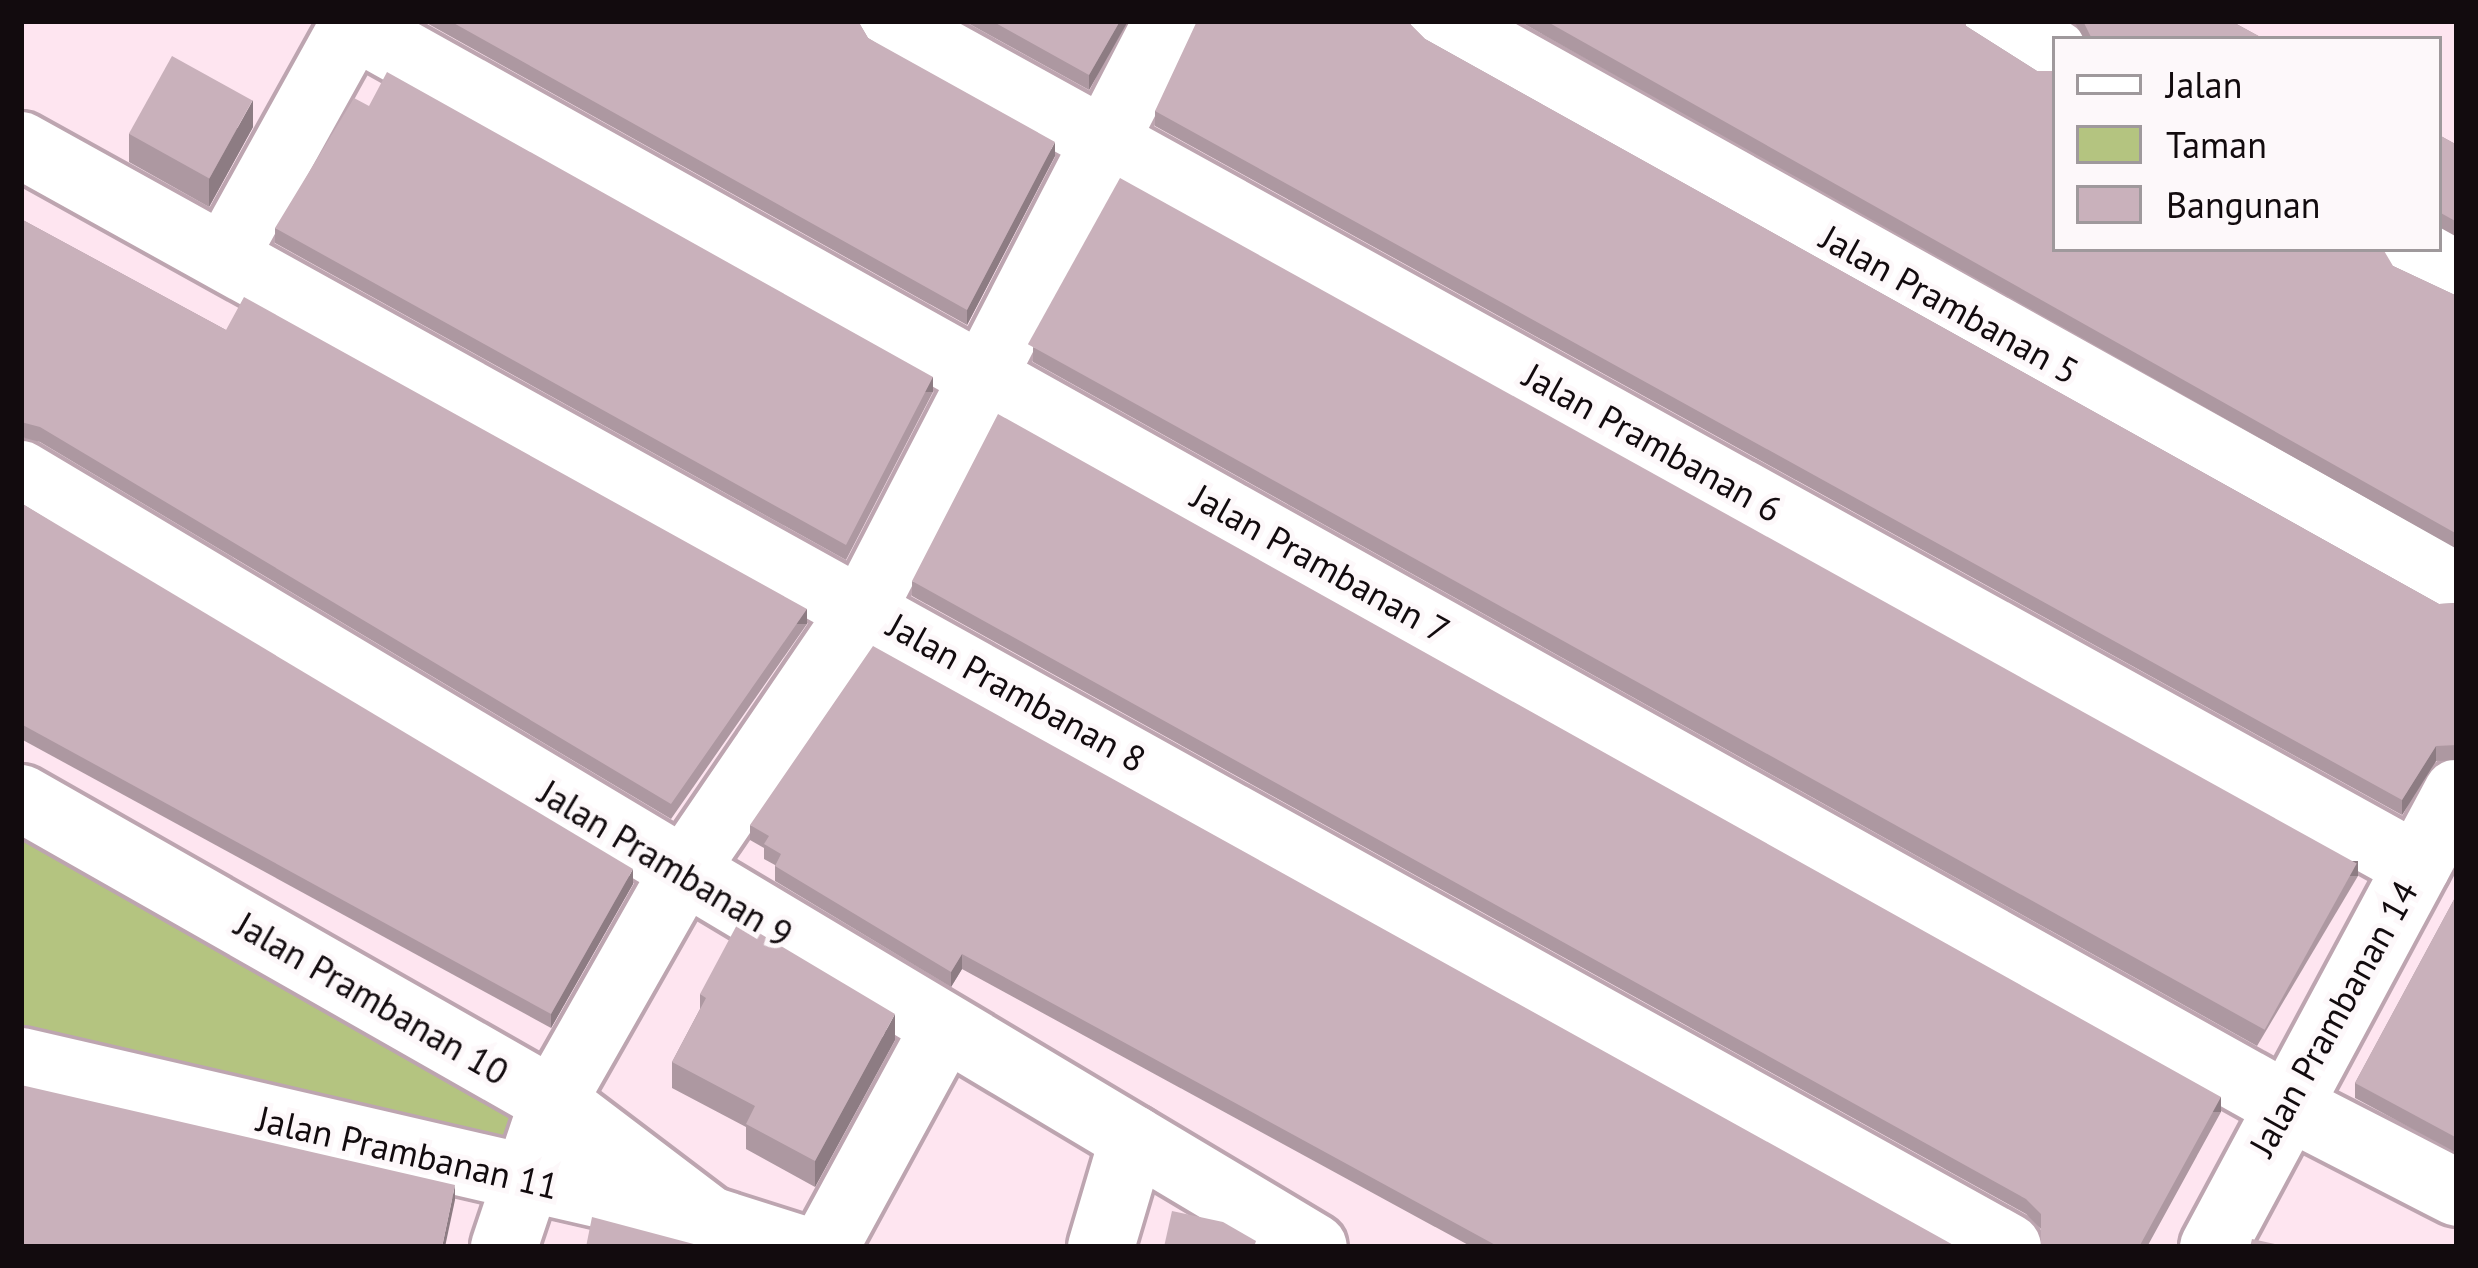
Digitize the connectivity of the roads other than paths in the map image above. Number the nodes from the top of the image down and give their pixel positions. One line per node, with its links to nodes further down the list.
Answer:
1 (887, 21): 7 (street, Jalan Prambanan 6)
2 (1167, 21): 7 (street)
3 (1443, 21): 14 (street, Jalan Prambanan 5)
4 (1997, 21): 6 (street)
5 (354, 23): 10 (street); 12 (street, Jalan Prambanan 7)
6 (2052, 51)
7 (1106, 139): 12 (street); 18 (street, Jalan Prambanan 6)
8 (21, 145): 10 (street, Jalan Prambanan 8)
9 (2417, 252): 11 (street)
10 (225, 256): 15 (street, Jalan Prambanan 8)
11 (2457, 274)
12 (984, 374): 15 (street); 23 (street, Jalan Prambanan 7)
13 (21, 474): 19 (street, Jalan Prambanan 9)
14 (2457, 586)
15 (864, 607): 19 (street); 33 (street, Jalan Prambanan 8)
16 (2457, 792): 18 (street, Jalan Prambanan 14)
17 (21, 798): 22 (street, Jalan Prambanan 10)
18 (2416, 866): 23 (street, Jalan Prambanan 14)
19 (682, 874): 20 (street, Jalan Prambanan 9); 22 (street)
20 (944, 1028): 24 (street, Jalan Prambanan 9); 30 (street)
21 (21, 1061): 25 (street, Jalan Prambanan 11)
22 (553, 1101): 25 (street); 27 (street, Jalan Prambanan 10)
23 (2286, 1105): 26 (street, Jalan Prambanan 7); 34 (street, Jalan Prambanan 14)
24 (1133, 1139): 31 (street); 32 (street, Jalan Prambanan 9)
25 (524, 1180): 27 (street, Jalan Prambanan 11); 28 (street)
26 (2457, 1193)
27 (710, 1220): 29 (street, Jalan Prambanan 11)
28 (504, 1247)
29 (795, 1247)
30 (825, 1247)
31 (1101, 1247)
32 (1314, 1247)
33 (2008, 1247)
34 (2213, 1247)

